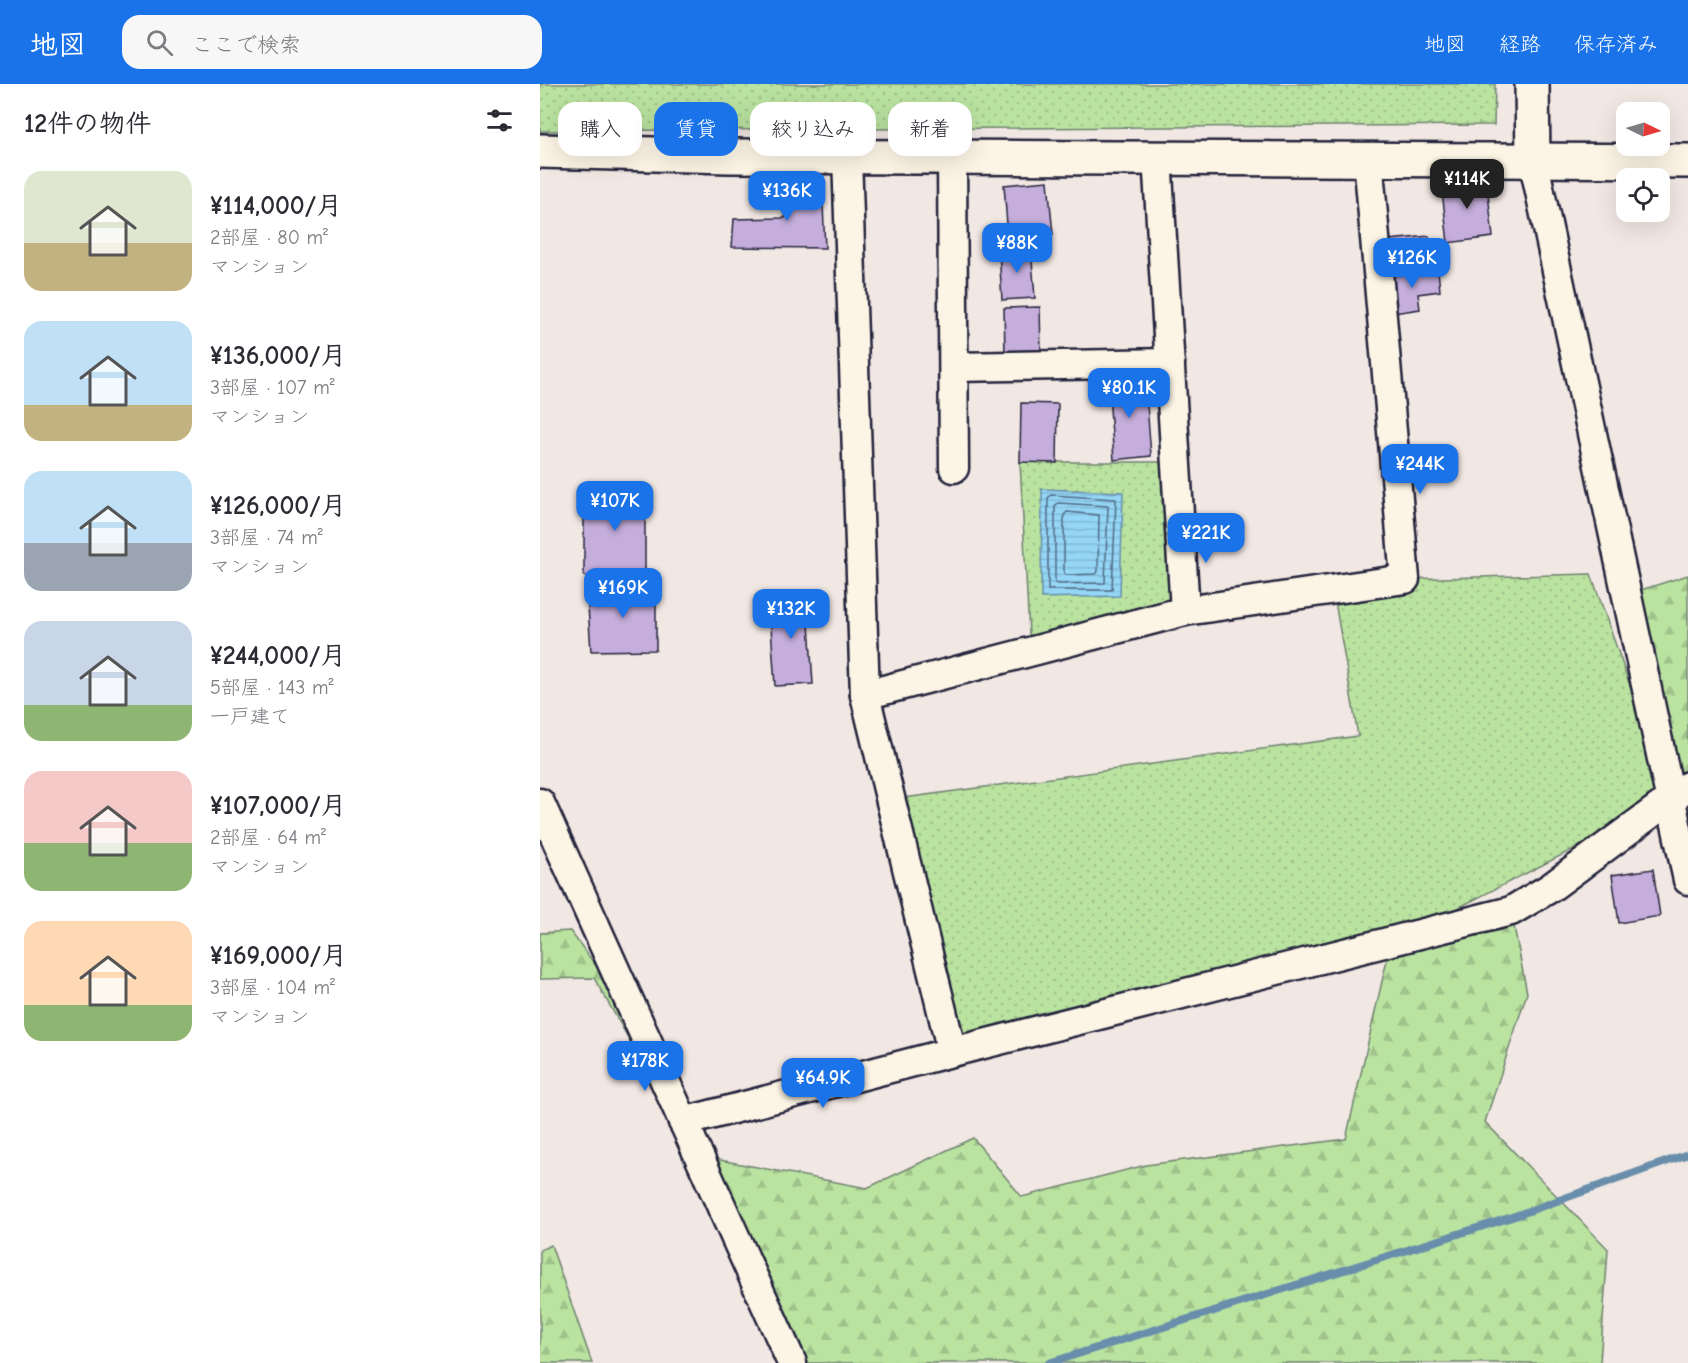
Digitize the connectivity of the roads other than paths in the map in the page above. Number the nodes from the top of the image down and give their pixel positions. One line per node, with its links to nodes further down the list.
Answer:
1 (1532, 84): 8 (street)
2 (540, 151): 3 (street)
3 (750, 154)
4 (847, 156): 5 (street); 14 (street)
5 (952, 157): 6 (street); 11 (street)
6 (1157, 158): 7 (street); 10 (street)
7 (1368, 159): 8 (street); 13 (street)
8 (1533, 159): 9 (street); 15 (street)
9 (1688, 161)
10 (1170, 363): 11 (street); 13 (street)
11 (954, 367): 12 (street)
12 (954, 468)
13 (1185, 611): 14 (street)
14 (864, 695): 19 (street)
15 (1679, 793): 18 (street); 19 (street)
16 (540, 802): 17 (street)
17 (551, 852): 20 (street)
18 (1688, 880)
19 (952, 1052): 20 (street)
20 (684, 1122): 21 (street)
21 (792, 1363)

